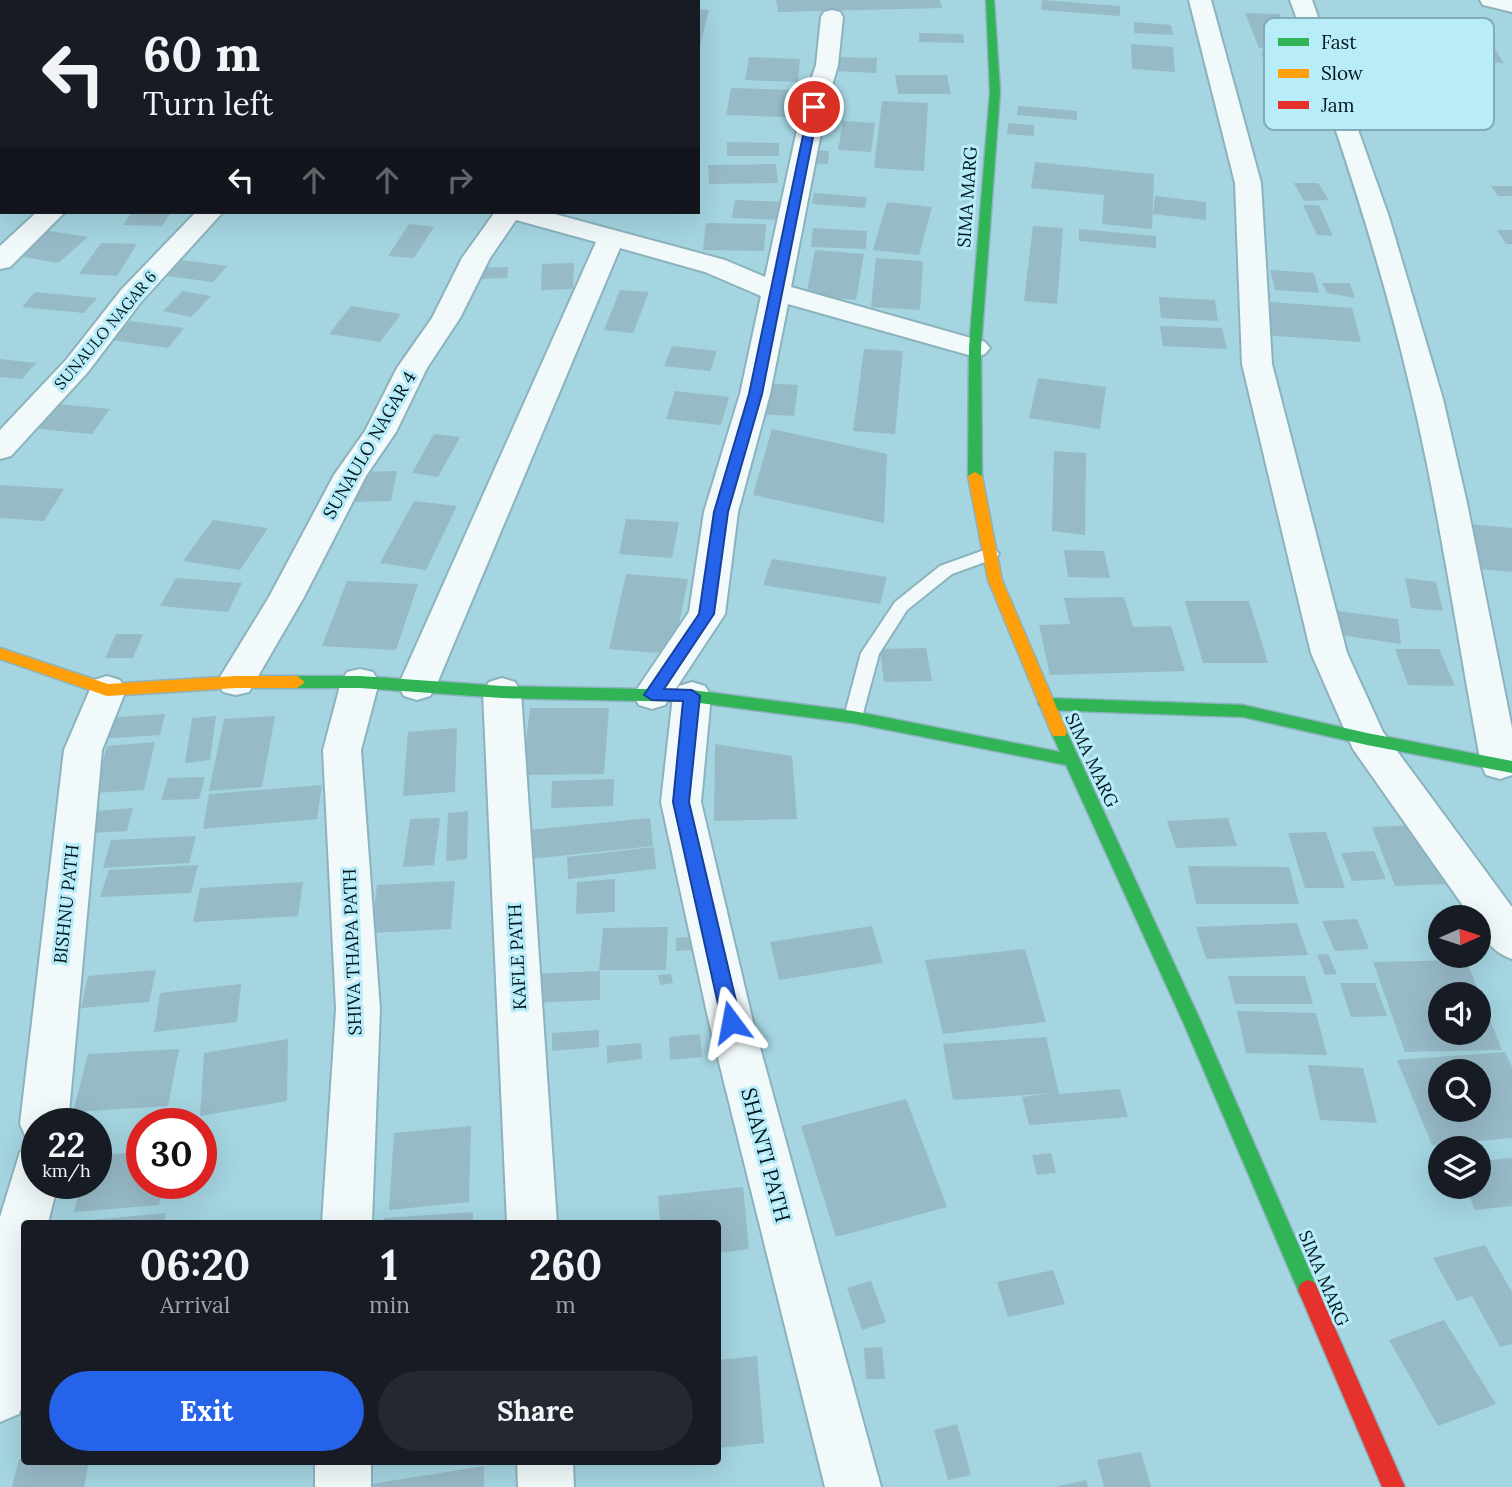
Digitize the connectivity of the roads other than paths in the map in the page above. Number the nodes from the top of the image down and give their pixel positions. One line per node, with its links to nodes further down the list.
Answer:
1 (990, 0): 16 (street, SIMA MARG)
2 (1200, 0): 28 (street)
3 (1301, 0): 7 (street)
4 (1492, 0): 5 (street)
5 (1512, 6)
6 (832, 17): 15 (street)
7 (1308, 18)
8 (1346, 130): 30 (street)
9 (50, 214): 14 (street)
10 (208, 214): 17 (street, SUNAULO NAGAR 6)
11 (507, 214): 20 (street, SUNAULO NAGAR 4)
12 (529, 214): 13 (street)
13 (598, 227): 15 (street); 22 (street)
14 (0, 261)
15 (776, 292): 16 (street); 25 (street)
16 (975, 348): 18 (street, SIMA MARG)
17 (0, 449)
18 (990, 554): 26 (street, SIMA MARG); 27 (lane)
19 (0, 653): 23 (street)
20 (236, 682): 21 (street); 23 (street)
21 (360, 682): 22 (street); 35 (street, SHIVA THAPA PATH)
22 (417, 686): 24 (street)
23 (107, 690): 32 (street, BISHNU PATH)
24 (502, 692): 25 (street); 36 (street, KAFLE PATH)
25 (672, 695): 27 (street); 43 (street, SHANTI PATH)
26 (1046, 704): 28 (street); 29 (street, SIMA MARG)
27 (853, 717): 29 (street)
28 (1367, 739): 30 (street); 31 (street)
29 (1072, 760): 44 (street, SIMA MARG)
30 (1506, 765)
31 (1512, 941)
32 (46, 1108)
33 (29, 1199): 34 (street)
34 (23, 1220)
35 (347, 1220)
36 (532, 1220)
37 (21, 1228): 38 (street)
38 (0, 1395)
39 (343, 1465): 41 (street)
40 (545, 1465): 42 (street)
41 (343, 1487)
42 (547, 1487)
43 (853, 1487)
44 (1394, 1487)

